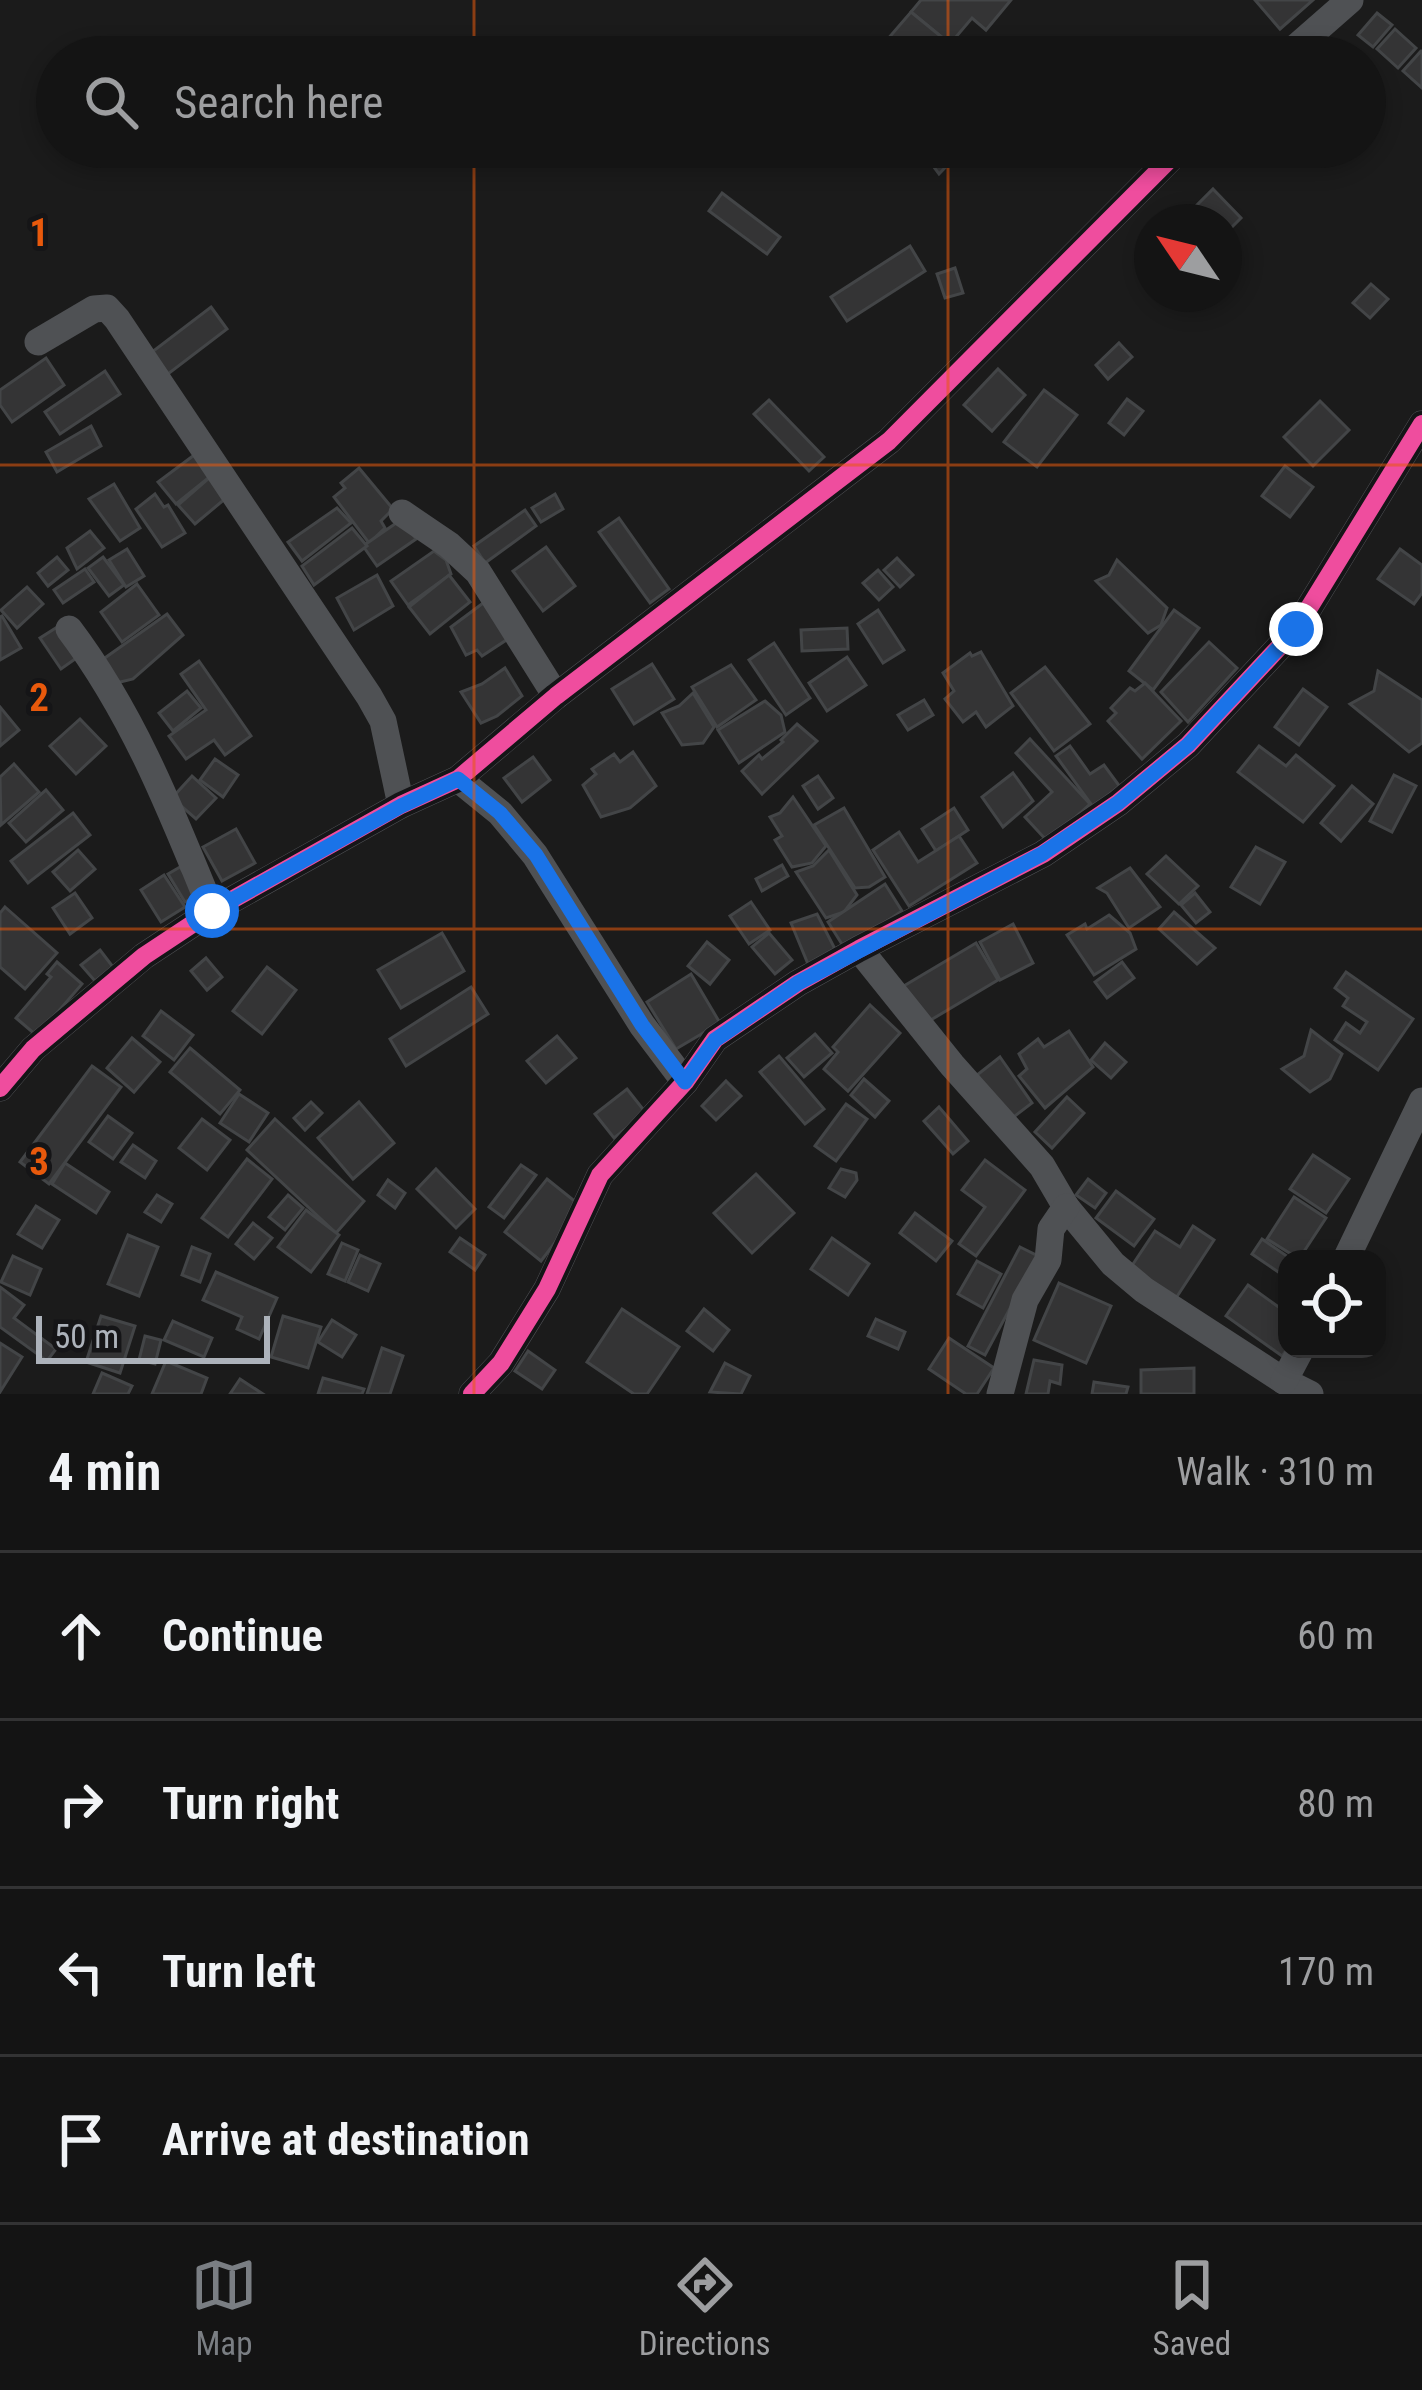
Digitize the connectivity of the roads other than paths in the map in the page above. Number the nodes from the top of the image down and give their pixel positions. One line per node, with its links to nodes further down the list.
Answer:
1 (1350, 0): 2 (street)
2 (1309, 36)
3 (1161, 168): 8 (street)
4 (38, 342): 10 (street)
5 (1422, 424): 12 (street)
6 (401, 513): 8 (street)
7 (69, 629): 11 (street)
8 (556, 695): 9 (street)
9 (458, 779): 10 (street); 13 (street)
10 (401, 806): 11 (street)
11 (212, 911): 14 (street)
12 (859, 949): 13 (street); 16 (street)
13 (685, 1082): 20 (street)
14 (0, 1088)
15 (1422, 1101): 17 (street)
16 (1066, 1207): 19 (street); 21 (street)
17 (1350, 1250)
18 (1292, 1358): 19 (street)
19 (1268, 1381): 22 (street)
20 (472, 1394)
21 (1000, 1394)
22 (1310, 1394)

